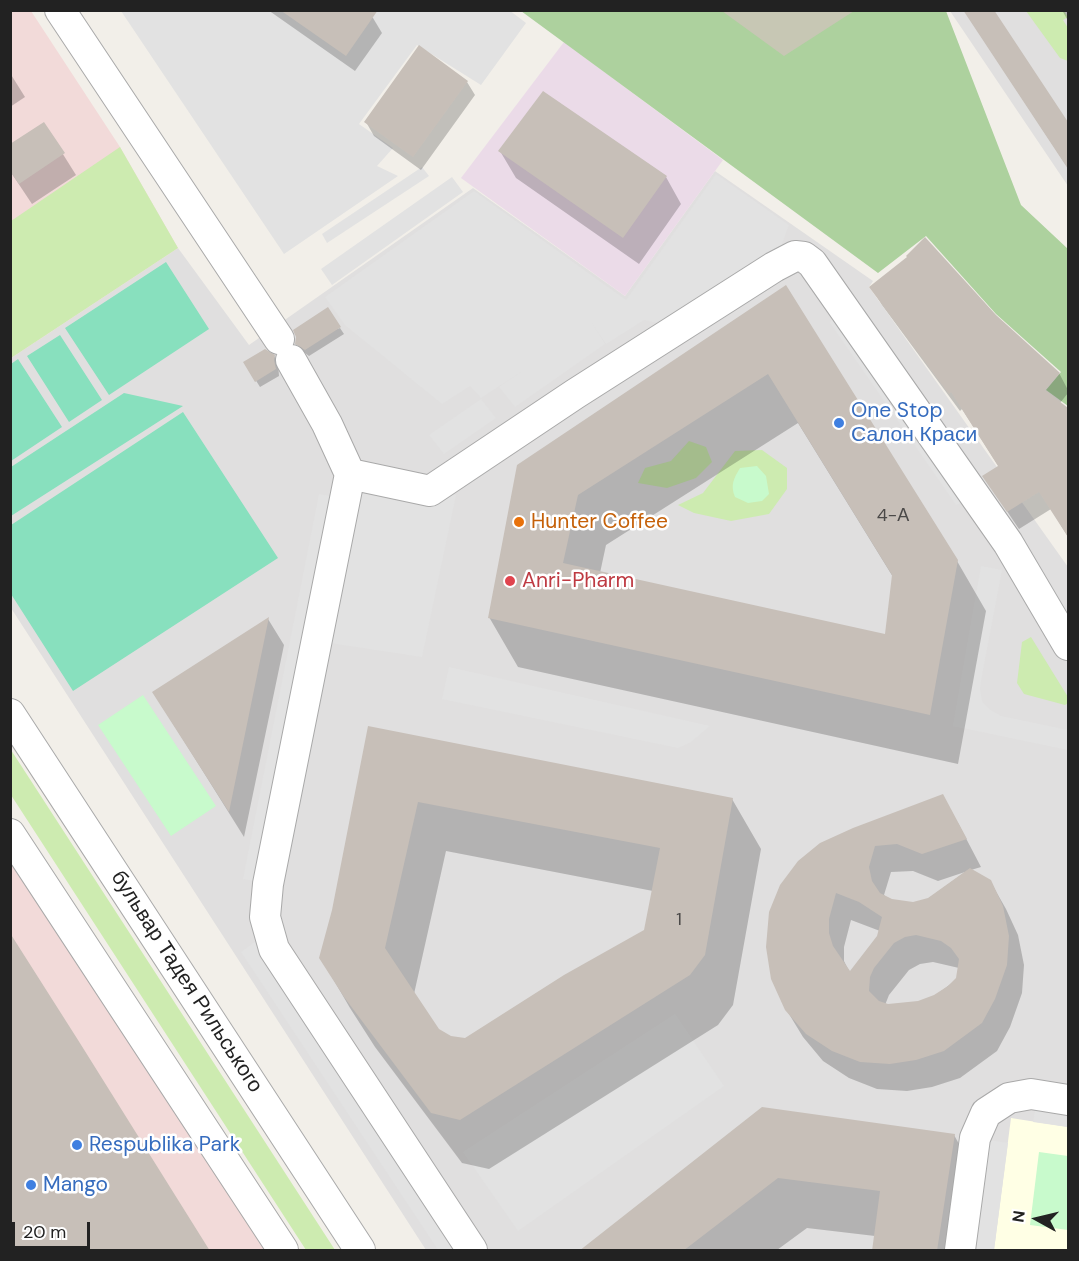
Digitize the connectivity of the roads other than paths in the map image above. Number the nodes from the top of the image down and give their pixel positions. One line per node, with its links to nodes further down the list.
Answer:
1 (60, 10): 2 (street)
2 (350, 474): 3 (street); 9 (street)
3 (1068, 645)
4 (10, 714): 8 (street, бульвар Тадея Рильського)
5 (10, 834): 7 (street)
6 (1068, 1100): 10 (street)
7 (283, 1251)
8 (360, 1251)
9 (472, 1251)
10 (960, 1251)

